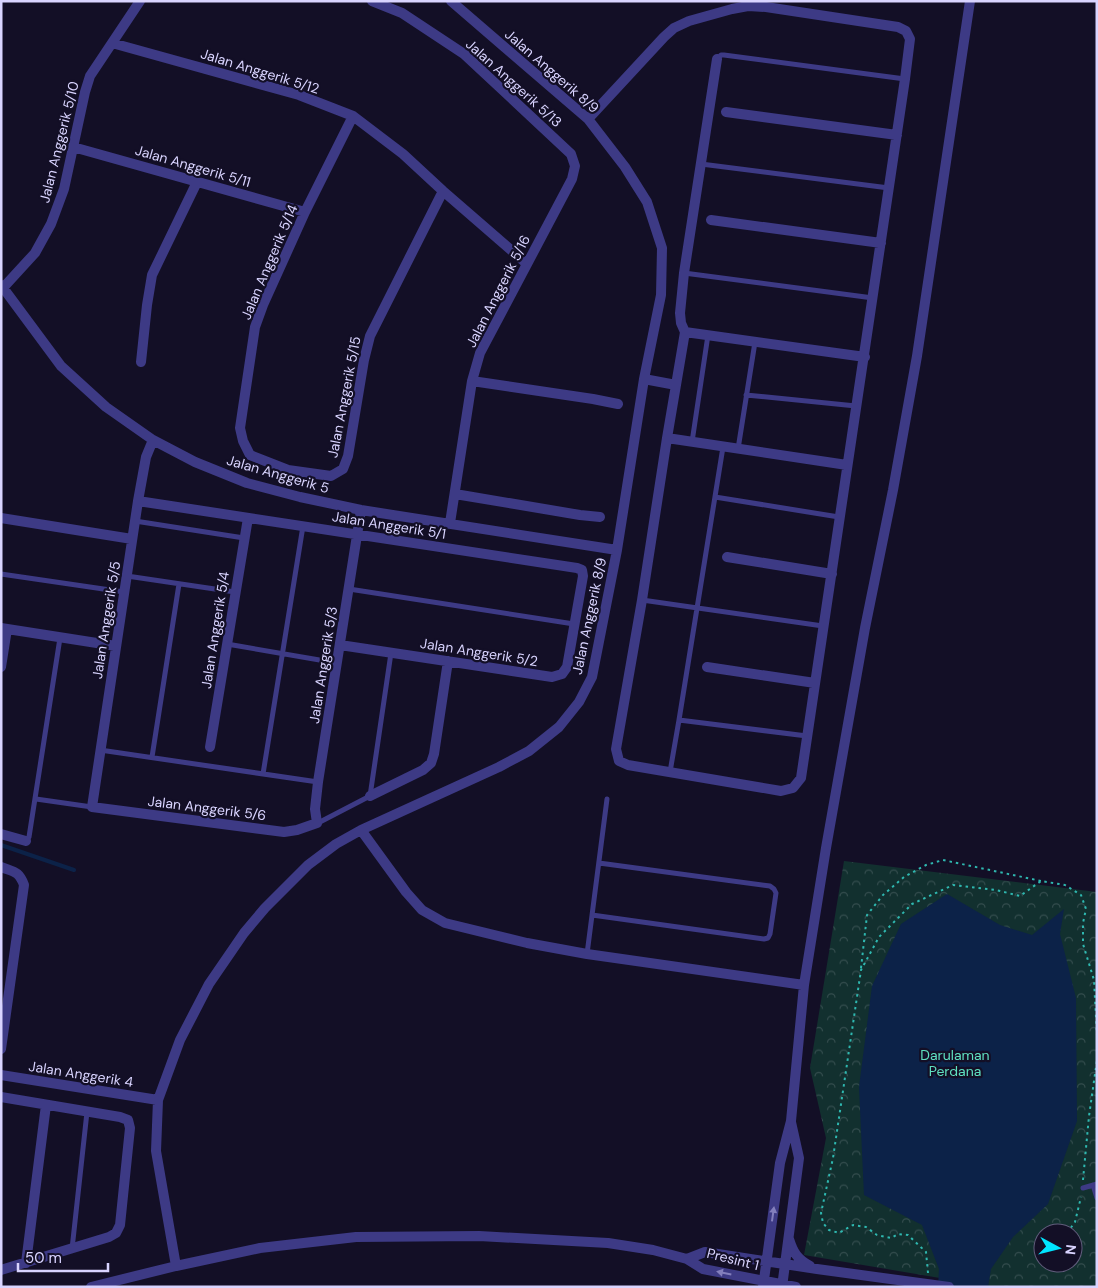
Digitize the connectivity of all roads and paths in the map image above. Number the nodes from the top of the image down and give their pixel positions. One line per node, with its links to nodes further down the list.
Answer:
1 (140, 1): 5 (street, Jalan Anggerik 5/10)
2 (372, 1): 14 (street, Jalan Anggerik 5/13)
3 (451, 1): 10 (street, Jalan Anggerik 8/9)
4 (970, 1): 104 (street)
5 (112, 43): 9 (street, Jalan Anggerik 5/12); 12 (street, Jalan Anggerik 5/10)
6 (717, 59): 7 (lane); 13 (street)
7 (905, 79): 10 (street); 11 (street)
8 (726, 112): 11 (street)
9 (353, 116): 17 (street, Jalan Anggerik 5/12); 18 (street, Jalan Anggerik 5/14)
10 (588, 119): 30 (street, Jalan Anggerik 8/9)
11 (897, 135): 16 (street)
12 (73, 147): 15 (street, Jalan Anggerik 5/11); 23 (street, Jalan Anggerik 5/10)
13 (701, 164): 16 (lane); 22 (street)
14 (574, 166): 21 (street, Jalan Anggerik 5/16)
15 (197, 182): 18 (street, Jalan Anggerik 5/11); 29 (street)
16 (889, 188): 20 (street)
17 (443, 191): 21 (street, Jalan Anggerik 5/12); 36 (street, Jalan Anggerik 5/15)
18 (305, 212): 36 (street, Jalan Anggerik 5/14)
19 (711, 220): 20 (street)
20 (881, 243): 24 (street)
21 (527, 264): 31 (street, Jalan Anggerik 5/16)
22 (684, 273): 24 (lane); 25 (street)
23 (2, 286): 38 (street, Jalan Anggerik 5)
24 (873, 298): 28 (street)
25 (685, 332): 26 (street); 32 (street)
26 (708, 335): 27 (street); 39 (lane)
27 (755, 341): 28 (street); 33 (lane)
28 (865, 357): 35 (street)
29 (141, 362)
30 (644, 379): 32 (street); 57 (street, Jalan Anggerik 8/9)
31 (472, 381): 34 (street); 43 (street, Jalan Anggerik 5/16)
32 (676, 385): 37 (street)
33 (746, 395): 35 (lane); 41 (lane)
34 (618, 404)
35 (856, 406): 42 (street)
36 (240, 428)
37 (667, 438): 39 (street); 66 (street)
38 (153, 440): 45 (street, Jalan Anggerik 5/5); 46 (street, Jalan Anggerik 5)
39 (692, 442): 40 (street)
40 (723, 446): 41 (street); 44 (lane)
41 (738, 449): 42 (street)
42 (847, 465): 48 (street)
43 (455, 494): 47 (street); 52 (street, Jalan Anggerik 5/16)
44 (714, 497): 48 (lane); 67 (lane)
45 (138, 501): 50 (street, Jalan Anggerik 5/1); 51 (street, Jalan Anggerik 5/5)
46 (361, 510): 52 (street, Jalan Anggerik 5); 54 (street, Jalan Anggerik 5/3)
47 (600, 517)
48 (840, 517): 60 (street)
49 (1, 518): 56 (street)
50 (248, 518): 53 (street, Jalan Anggerik 5/1); 55 (street, Jalan Anggerik 5/4)
51 (135, 521): 55 (lane); 56 (street, Jalan Anggerik 5/5)
52 (450, 523): 57 (street, Jalan Anggerik 5)
53 (303, 526): 54 (street, Jalan Anggerik 5/1); 76 (lane)
54 (357, 534): 63 (street, Jalan Anggerik 5/3); 68 (street, Jalan Anggerik 5/1)
55 (244, 538): 65 (street, Jalan Anggerik 5/4)
56 (132, 539): 61 (street, Jalan Anggerik 5/5)
57 (617, 550): 95 (street, Jalan Anggerik 8/9)
58 (727, 557): 60 (street)
59 (1, 574): 64 (lane)
60 (832, 574): 69 (street)
61 (126, 576): 62 (lane); 64 (street, Jalan Anggerik 5/5)
62 (179, 584): 65 (lane); 86 (lane)
63 (348, 589): 68 (lane); 73 (street, Jalan Anggerik 5/3)
64 (124, 592): 74 (street, Jalan Anggerik 5/5)
65 (235, 592): 72 (street, Jalan Anggerik 5/4)
66 (642, 600): 67 (lane); 87 (street)
67 (697, 607): 69 (lane); 82 (lane)
68 (574, 624): 77 (street, Jalan Anggerik 5/2)
69 (823, 626): 81 (street)
70 (4, 629): 71 (street); 79 (street)
71 (60, 638): 74 (street); 92 (lane)
72 (227, 644): 76 (lane); 84 (street, Jalan Anggerik 5/4)
73 (340, 645): 75 (street, Jalan Anggerik 5/2); 78 (street, Jalan Anggerik 5/3)
74 (116, 646): 85 (street, Jalan Anggerik 5/5)
75 (391, 652): 77 (street, Jalan Anggerik 5/2); 90 (lane)
76 (283, 654): 78 (lane); 88 (lane)
77 (448, 661): 90 (street)
78 (337, 663): 89 (street, Jalan Anggerik 5/3)
79 (1, 667)
80 (707, 667): 81 (street)
81 (815, 683): 83 (street)
82 (678, 720): 83 (lane); 87 (lane)
83 (808, 736): 87 (street)
84 (210, 747)
85 (100, 750): 86 (lane); 93 (street, Jalan Anggerik 5/5)
86 (152, 757): 88 (lane)
87 (670, 772)
88 (263, 774): 89 (lane)
89 (318, 782): 94 (street, Jalan Anggerik 5/3)
90 (370, 796): 94 (lane)
91 (607, 798): 98 (lane)
92 (36, 799): 93 (lane); 97 (lane)
93 (92, 807): 94 (street, Jalan Anggerik 5/6)
94 (317, 823)
95 (361, 830): 102 (street); 110 (street, Jalan Anggerik 8/9)
96 (1, 834): 97 (street)
97 (26, 841)
98 (599, 863): 101 (lane); 101 (lane)
99 (1, 867): 106 (street)
100 (1042, 881): 103 (path); 103 (path); 105 (path)
101 (592, 915): 102 (lane)
102 (587, 954): 104 (street)
103 (861, 970): 129 (path)
104 (804, 985): 113 (street)
105 (1097, 1036)
106 (1, 1049)
107 (1097, 1060): 115 (path)
108 (1, 1075): 110 (street, Jalan Anggerik 4)
109 (1, 1097): 111 (street)
110 (158, 1100): 124 (street, Jalan Anggerik 8/9)
111 (46, 1105): 112 (street); 122 (street)
112 (87, 1111): 119 (lane); 119 (street)
113 (790, 1121): 118 (street); 121 (street, one-way to 113)
114 (1095, 1185): 115 (lane); 116 (lane)
115 (1082, 1188): 117 (path)
116 (1097, 1198)
117 (1074, 1223)
118 (788, 1236): 123 (street); 125 (street)
119 (72, 1249): 122 (street)
120 (687, 1259): 121 (street, Presint 1); 124 (street); 128 (street, Presint 1, one-way to 120)
121 (766, 1262): 123 (street, Presint 1); 128 (street)
122 (26, 1263): 126 (street)
123 (784, 1264): 125 (street, Presint 1); 130 (street)
124 (176, 1266): 131 (street)
125 (817, 1269): 127 (street, Presint 1)
126 (1, 1270)
127 (863, 1275): 129 (street, Presint 1); 133 (street)
128 (763, 1284): 130 (street, Presint 1)
129 (932, 1284): 134 (street, Presint 1)
130 (782, 1285): 132 (street, Presint 1)
131 (91, 1287)
132 (796, 1287)
133 (862, 1287)
134 (949, 1287)

